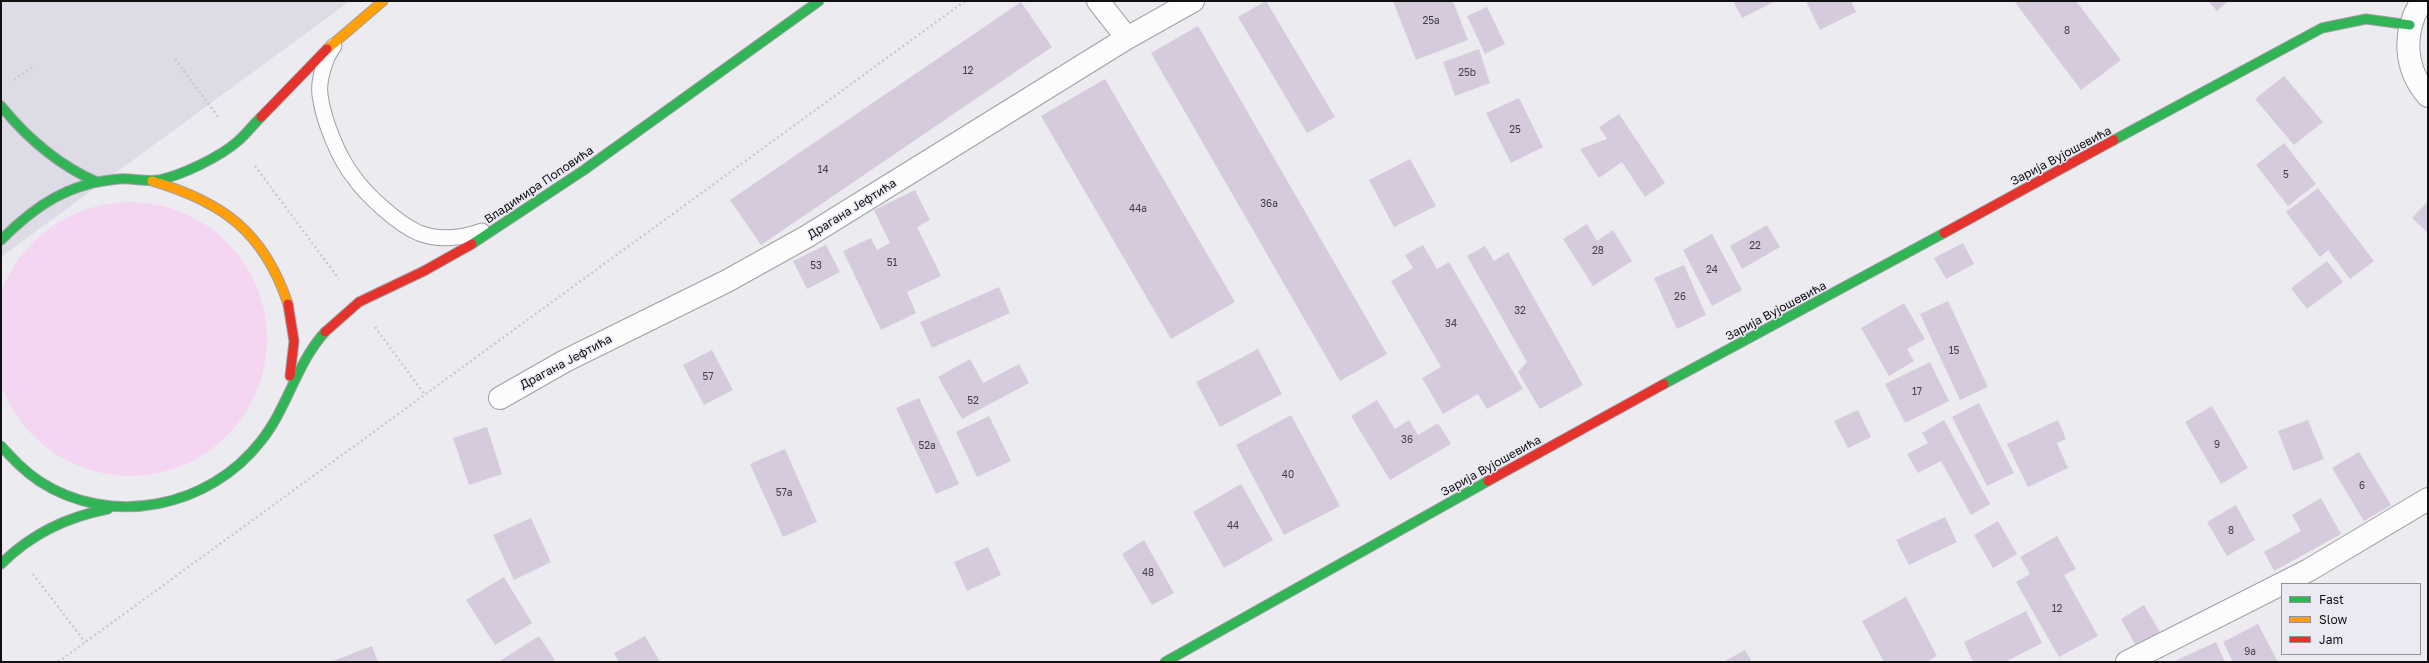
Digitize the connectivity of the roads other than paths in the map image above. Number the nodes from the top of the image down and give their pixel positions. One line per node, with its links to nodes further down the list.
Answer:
1 (383, 1): 7 (main road, Владимира Поповића)
2 (819, 1): 13 (main road, Владимира Поповића)
3 (1098, 1): 8 (street)
4 (1193, 1): 8 (street, Драгана Јефтића)
5 (2422, 1): 6 (street)
6 (2410, 25): 9 (street); 23 (main road, Зарија Вујошевића)
7 (342, 36): 11 (main road, Владимира Поповића); 13 (lane)
8 (1127, 38): 16 (street, Драгана Јефтића)
9 (2428, 96)
10 (1, 106): 12 (main road)
11 (144, 180): 12 (main road, Владимира Поповића); 15 (main road, Владимира Поповића)
12 (97, 182): 14 (main road, Владимира Поповића)
13 (507, 222): 15 (main road, Владимира Поповића)
14 (1, 240)
15 (286, 393): 19 (main road, Владимира Поповића)
16 (500, 398)
17 (1, 446): 19 (main road, Владимира Поповића)
18 (2428, 499): 21 (street)
19 (119, 507): 20 (main road, Владимира Поповића)
20 (1, 564)
21 (2283, 583)
22 (2281, 584): 24 (street)
23 (1164, 662)
24 (2126, 662)

